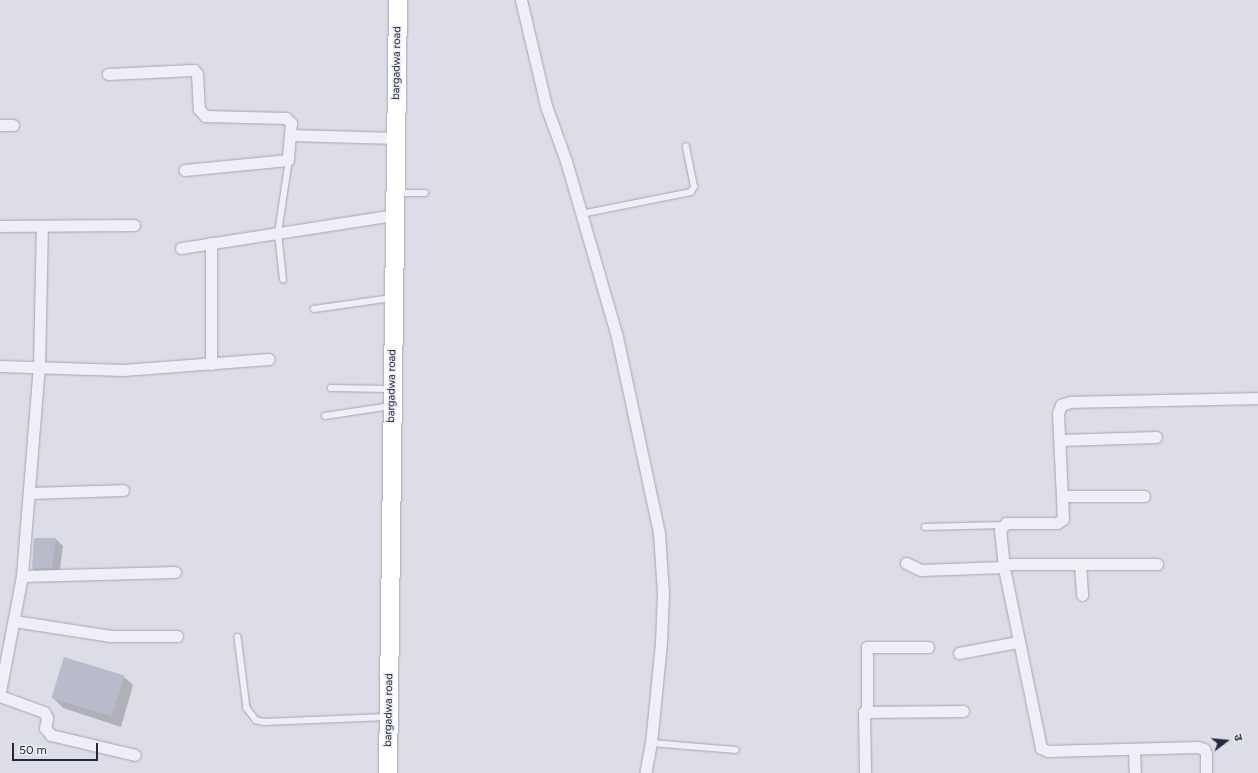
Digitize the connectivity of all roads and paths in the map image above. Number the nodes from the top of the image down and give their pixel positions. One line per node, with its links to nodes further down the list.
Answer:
1 (398, 0): 7 (main road, bargadwa road)
2 (521, 0): 13 (street)
3 (108, 74): 6 (street)
4 (13, 125): 5 (street)
5 (0, 126)
6 (290, 135): 7 (street); 9 (street)
7 (396, 138): 11 (main road, bargadwa road)
8 (686, 147): 13 (lane)
9 (289, 157): 10 (street); 18 (lane)
10 (184, 170)
11 (394, 193): 12 (lane); 14 (main road, bargadwa road)
12 (425, 193)
13 (581, 214): 59 (street)
14 (394, 215): 18 (street); 22 (main road, bargadwa road)
15 (134, 225): 17 (street)
16 (0, 226): 17 (street)
17 (42, 226): 27 (street)
18 (278, 232): 19 (street); 21 (lane)
19 (211, 243): 20 (street); 25 (street)
20 (181, 248)
21 (283, 280)
22 (393, 298): 23 (lane); 29 (main road, bargadwa road)
23 (314, 309)
24 (269, 359): 25 (street)
25 (211, 364): 27 (street)
26 (0, 366): 27 (street)
27 (39, 366): 35 (street)
28 (331, 388): 29 (lane)
29 (392, 397): 31 (lane); 58 (main road, bargadwa road)
30 (1258, 398): 33 (street)
31 (325, 416)
32 (1156, 437): 33 (street)
33 (1060, 440): 36 (street)
34 (123, 490): 35 (street)
35 (29, 493): 45 (street)
36 (1063, 496): 37 (street); 38 (street)
37 (1144, 496)
38 (1003, 525): 39 (lane); 43 (street)
39 (926, 527)
40 (906, 563): 43 (street)
41 (1080, 564): 42 (street); 43 (street); 46 (street)
42 (1157, 564)
43 (1004, 566): 50 (street)
44 (175, 572): 45 (street)
45 (22, 576): 47 (street)
46 (1082, 595)
47 (14, 621): 48 (street); 53 (street)
48 (177, 636)
49 (238, 637): 58 (lane)
50 (1018, 642): 52 (street); 60 (street)
51 (928, 647): 56 (street)
52 (959, 653)
53 (3, 671): 54 (street)
54 (0, 692)
55 (0, 696): 62 (street)
56 (867, 710): 57 (street); 65 (street)
57 (963, 712)
58 (388, 717): 63 (main road, bargadwa road)
59 (651, 743): 61 (lane); 64 (street)
60 (1134, 749): 66 (street); 67 (street)
61 (736, 750)
62 (135, 755)
63 (388, 773)
64 (645, 773)
65 (865, 773)
66 (1135, 773)
67 (1206, 773)

